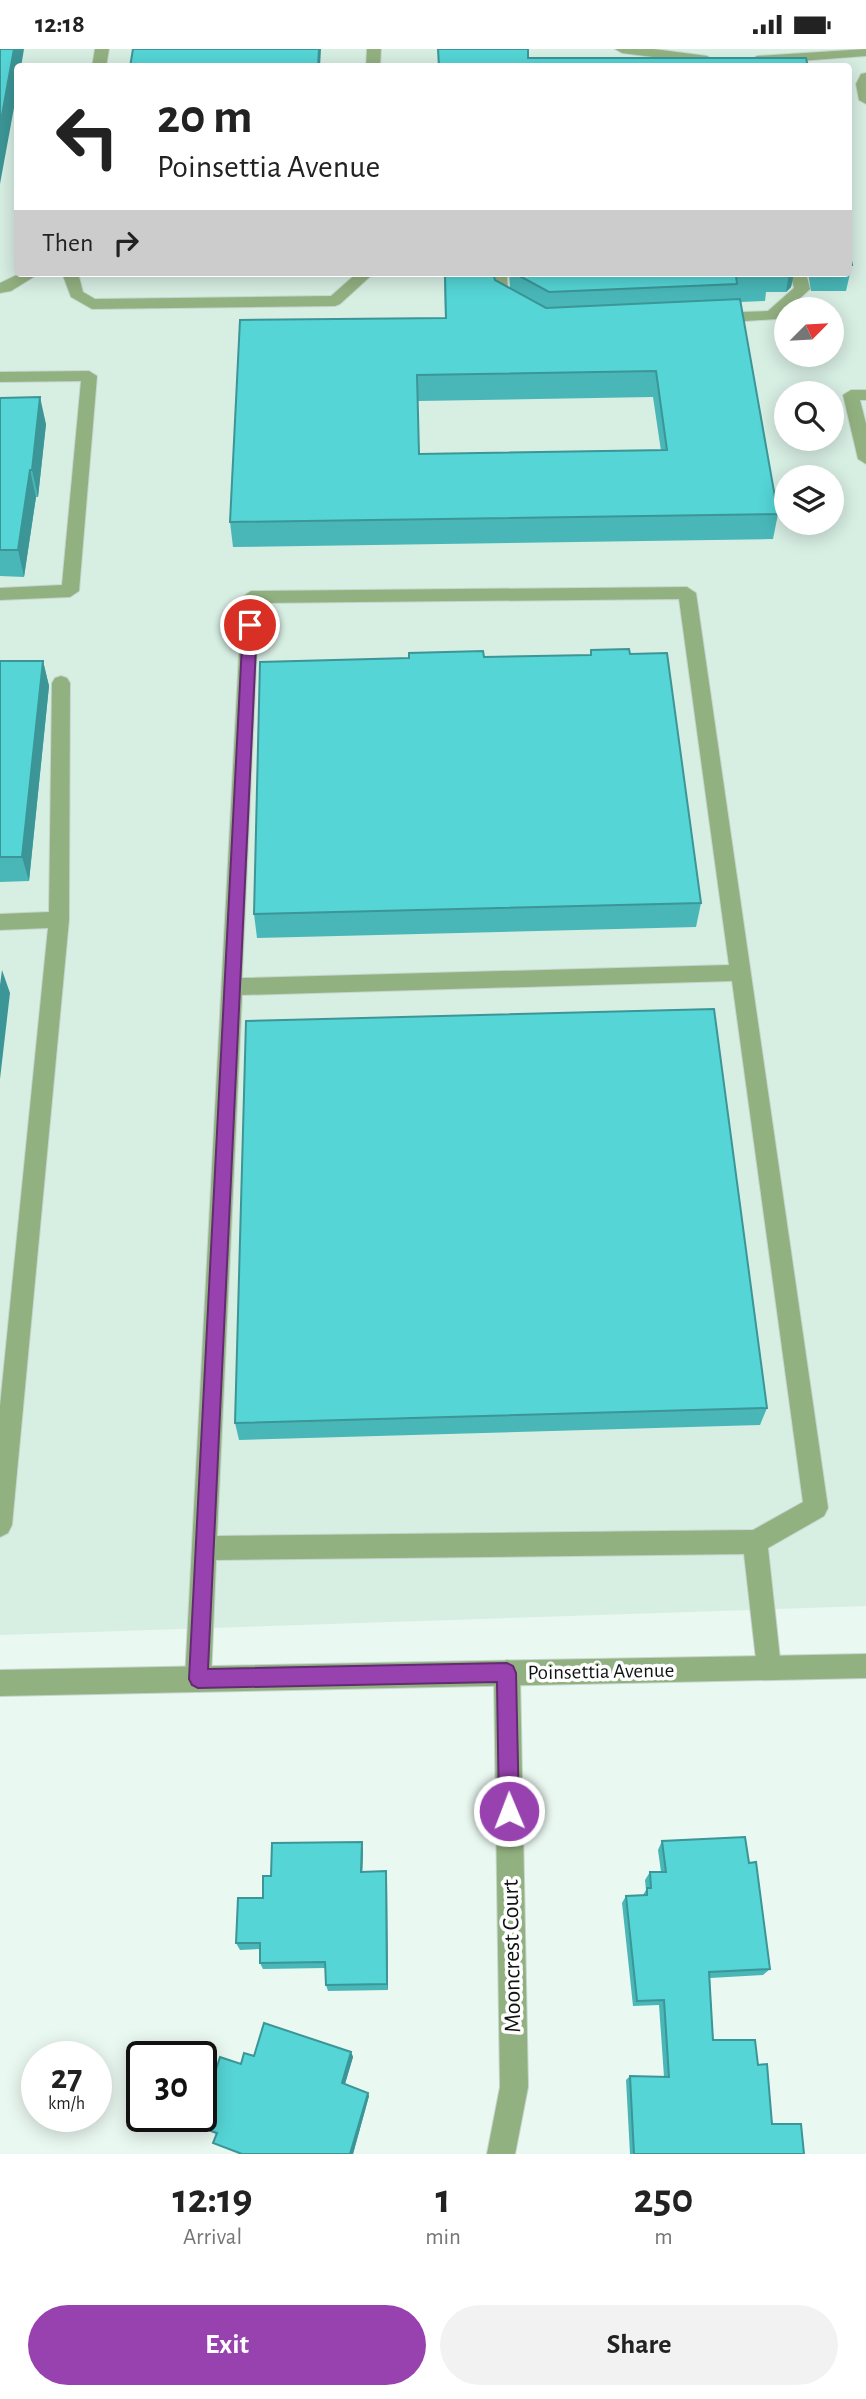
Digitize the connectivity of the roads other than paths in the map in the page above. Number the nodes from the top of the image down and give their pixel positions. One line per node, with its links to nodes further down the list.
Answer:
1 (622, 49): 3 (street)
2 (866, 52): 4 (street)
3 (720, 60)
4 (756, 63)
5 (866, 78): 6 (street)
6 (866, 100)
7 (25, 277): 12 (street)
8 (72, 277): 9 (street)
9 (362, 277)
10 (499, 277): 13 (street)
11 (799, 277): 14 (street)
12 (0, 288)
13 (522, 314)
14 (705, 319)
15 (0, 377): 18 (street)
16 (866, 395): 17 (street)
17 (866, 459)
18 (0, 594)
19 (61, 683): 20 (street)
20 (59, 920): 21 (street); 24 (street)
21 (0, 922)
22 (740, 973): 23 (street); 23 (street); 25 (street)
23 (232, 987): 26 (street)
24 (1, 1515)
25 (755, 1542): 26 (street); 28 (street)
26 (204, 1548): 30 (street)
27 (866, 1666): 28 (street, Poinsettia Avenue)
28 (769, 1668): 29 (street, Poinsettia Avenue)
29 (507, 1673): 30 (street, Poinsettia Avenue); 32 (street, Mooncrest Court)
30 (198, 1679): 31 (street, Poinsettia Avenue)
31 (0, 1683)
32 (501, 2154)

